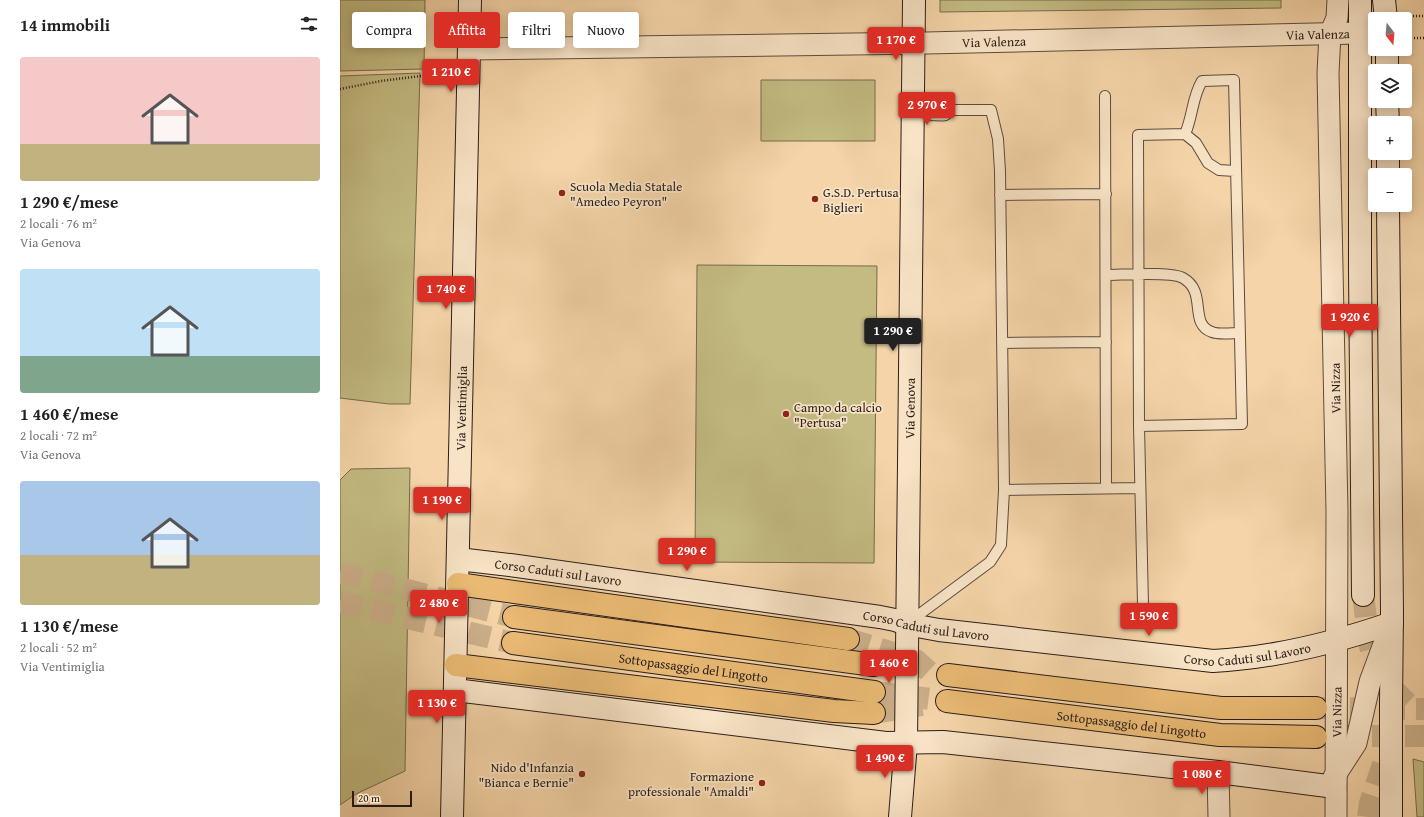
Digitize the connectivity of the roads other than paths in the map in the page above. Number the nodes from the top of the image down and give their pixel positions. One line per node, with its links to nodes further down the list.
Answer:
1 (470, 0): 10 (street, Via Ventimiglia)
2 (914, 0): 9 (street, Via Genova)
3 (1338, 0): 8 (street, Via Nizza)
4 (1360, 0): 7 (street)
5 (1384, 0): 6 (street)
6 (1392, 12)
7 (1367, 32): 8 (street, Via Valenza); 30 (street)
8 (1330, 34): 9 (street, Via Valenza); 36 (street, Via Nizza)
9 (913, 43): 10 (street, Via Valenza); 12 (street, Via Genova)
10 (469, 49): 28 (street, Via Ventimiglia)
11 (1105, 96): 16 (lane)
12 (913, 109): 13 (street); 34 (street, Via Genova)
13 (943, 110): 17 (lane)
14 (1185, 134): 15 (lane); 15 (lane); 20 (lane)
15 (1235, 171): 21 (lane)
16 (1106, 194): 17 (lane); 19 (lane)
17 (1000, 195): 23 (lane)
18 (1388, 212): 33 (street, Via Nizza)
19 (1106, 276): 20 (lane); 22 (lane)
20 (1138, 276): 21 (lane); 24 (lane)
21 (1240, 333): 24 (lane)
22 (1106, 342): 23 (lane); 25 (lane)
23 (1002, 343): 27 (lane)
24 (1139, 426): 26 (lane)
25 (1106, 488): 26 (lane); 27 (lane)
26 (1140, 488): 31 (lane)
27 (1004, 490): 34 (lane)
28 (458, 559): 29 (street, Via Ventimiglia); 34 (street, Corso Caduti sul Lavoro)
29 (458, 584): 35 (main road); 38 (street, Via Ventimiglia)
30 (1363, 595)
31 (1143, 605)
32 (514, 617): 39 (main road, Sottopassaggio del Lingotto)
33 (1392, 623): 36 (street, Corso Caduti sul Lavoro); 47 (street, Via Nizza); 52 (street, Via Nizza, bridge)
34 (906, 624): 36 (street, Corso Caduti sul Lavoro); 45 (street, Via Genova)
35 (848, 639)
36 (1336, 641): 47 (street, Via Nizza)
37 (513, 644): 38 (main road, Sottopassaggio del Lingotto)
38 (456, 665): 41 (street, Via Ventimiglia)
39 (874, 665)
40 (948, 675): 43 (main road, Sottopassaggio del Lingotto)
41 (455, 690): 45 (street); 48 (street, Via Ventimiglia)
42 (947, 701): 44 (main road, Sottopassaggio del Lingotto)
43 (1316, 708)
44 (1316, 737)
45 (906, 743): 46 (street); 49 (street, Via Genova)
46 (1218, 772): 47 (street); 50 (street)
47 (1335, 782): 51 (street, Via Nizza)
48 (452, 817)
49 (900, 817)
50 (1219, 817)
51 (1336, 817)
52 (1391, 817)

